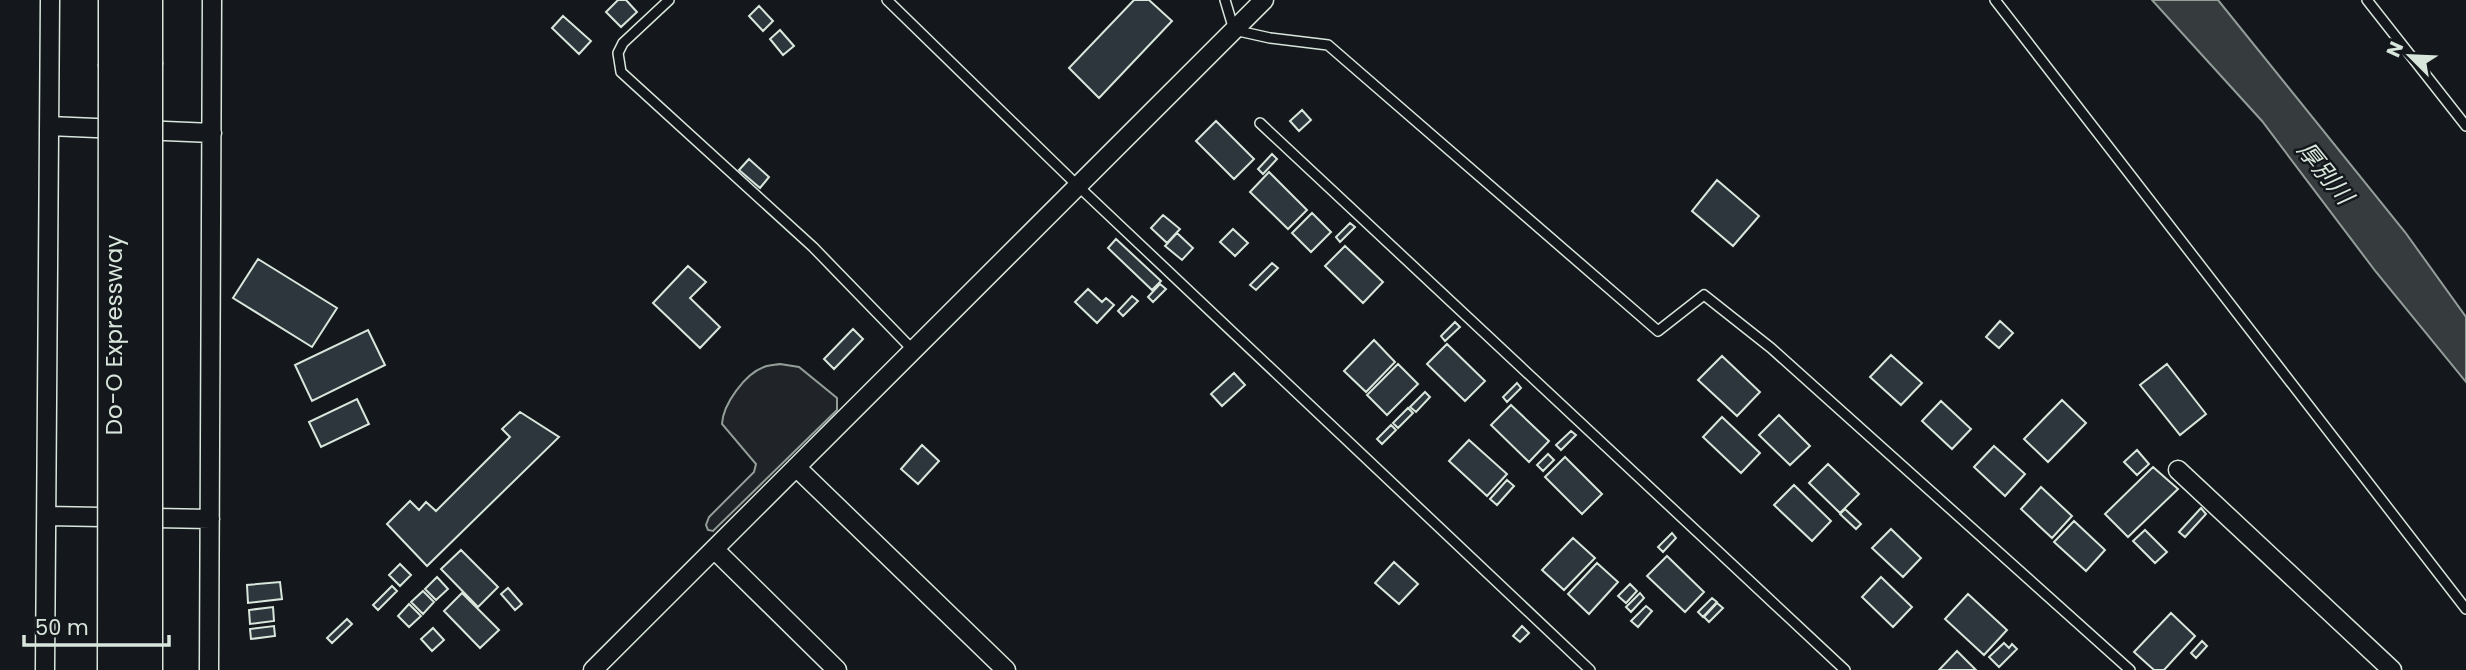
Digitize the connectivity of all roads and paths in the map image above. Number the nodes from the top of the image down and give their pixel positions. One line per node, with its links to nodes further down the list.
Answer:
1 (50, 0): 14 (street)
2 (115, 0): 12 (highway, Do-O Expressway)
3 (146, 0): 12 (highway, Do-O Expressway)
4 (212, 0): 16 (street)
5 (669, 0): 18 (lane)
6 (887, 0): 17 (lane)
7 (1225, 0): 11 (lane)
8 (1264, 0): 11 (street)
9 (1994, 0): 24 (lane)
10 (2367, 0): 15 (lane)
11 (1234, 30): 17 (street); 34 (lane)
12 (130, 63): 26 (highway, Do-O Expressway, bridge); 27 (highway, Do-O Expressway, bridge)
13 (1260, 123): 33 (lane)
14 (49, 125): 16 (street); 21 (street)
15 (2466, 126)
16 (212, 133): 22 (street)
17 (1078, 186): 18 (street); 32 (lane)
18 (913, 350): 19 (street)
19 (796, 467): 23 (street); 31 (street)
20 (2178, 470): 35 (street)
21 (47, 516): 22 (street); 25 (street)
22 (209, 519): 28 (street)
23 (714, 549): 29 (street); 30 (street)
24 (2466, 609)
25 (46, 670)
26 (114, 670)
27 (146, 670)
28 (209, 670)
29 (593, 670)
30 (837, 670)
31 (1006, 670)
32 (1590, 670)
33 (1845, 670)
34 (2130, 670)
35 (2392, 670)

